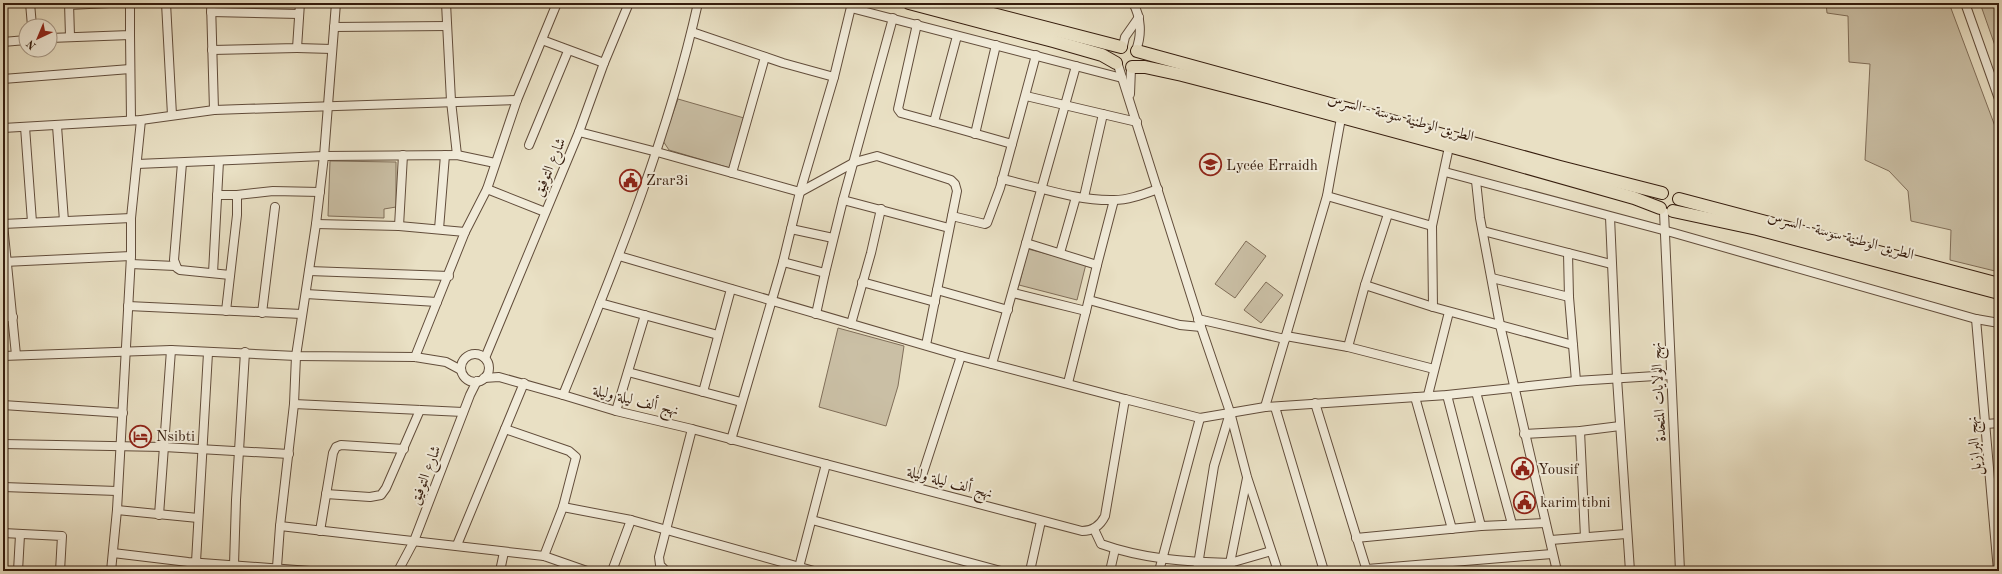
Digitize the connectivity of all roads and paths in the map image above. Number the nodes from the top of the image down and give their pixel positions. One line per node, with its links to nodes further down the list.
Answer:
1 (30, 3): 21 (street)
2 (109, 3): 16 (street)
3 (130, 3): 27 (street)
4 (166, 3): 60 (street)
5 (210, 3): 18 (street)
6 (300, 3): 19 (street)
7 (336, 3): 25 (street)
8 (446, 3): 24 (street)
9 (557, 3): 31 (street)
10 (629, 3): 43 (street, شارع التوفيق)
11 (698, 3): 26 (street)
12 (909, 3): 44 (highway)
13 (950, 3): 35 (highway)
14 (1133, 3): 20 (street)
15 (1965, 3): 53 (street)
16 (69, 4): 28 (street)
17 (851, 5): 22 (street); 48 (street)
18 (211, 12): 19 (street); 38 (street)
19 (299, 14): 36 (street)
20 (1139, 17): 35 (street); 39 (street)
21 (31, 18)
22 (893, 18): 23 (street); 80 (street)
23 (917, 24): 29 (street); 64 (street)
24 (447, 26): 25 (street); 55 (street)
25 (334, 27): 37 (street)
26 (692, 32): 42 (street); 74 (street)
27 (130, 35): 28 (street); 47 (street)
28 (70, 36): 30 (street)
29 (957, 36): 34 (street); 64 (street)
30 (58, 37)
31 (542, 40): 40 (street); 54 (street)
32 (18, 41): 33 (street)
33 (3, 42)
34 (996, 45): 41 (street); 70 (street)
35 (1122, 46): 39 (highway); 44 (highway)
36 (298, 48): 37 (street); 38 (street)
37 (332, 49): 57 (street)
38 (212, 50): 58 (street)
39 (1136, 50): 46 (highway); 93 (highway, الطريق الوطنية سوسة - السرس)
40 (568, 51): 43 (street); 72 (street)
41 (1036, 55): 45 (street); 51 (street)
42 (765, 57): 48 (street); 85 (street)
43 (604, 63): 69 (street, شارع التوفيق)
44 (1117, 64): 46 (highway); 49 (street)
45 (1076, 66): 49 (street); 56 (street)
46 (1131, 68): 52 (street); 61 (highway, الطريق الوطنية سوسة - السرس)
47 (130, 69): 50 (street); 62 (street)
48 (834, 77): 92 (street)
49 (1122, 78): 52 (street)
50 (3, 79)
51 (1026, 96): 56 (street); 71 (street)
52 (1130, 99): 65 (street)
53 (1999, 99)
54 (517, 100): 55 (street); 82 (street)
55 (451, 101): 57 (street); 75 (street)
56 (1066, 104): 59 (street); 88 (street)
57 (329, 105): 58 (street); 78 (street)
58 (214, 110): 60 (street)
59 (1104, 114): 65 (street); 97 (street)
60 (172, 115): 63 (street)
61 (1341, 118): 73 (highway, الطريق الوطنية سوسة - السرس); 96 (street)
62 (131, 120): 63 (street); 66 (street)
63 (141, 120): 83 (street)
64 (934, 122): 70 (street)
65 (1137, 122): 90 (street)
66 (57, 126): 67 (street); 109 (street)
67 (25, 127): 68 (street); 110 (street)
68 (3, 128)
69 (579, 132): 74 (street); 104 (street, شارع التوفيق)
70 (975, 134): 71 (street)
71 (1012, 144): 86 (street)
72 (529, 145)
73 (1449, 147): 84 (street); 103 (highway, الطريق الوطنية سوسة - السرس)
74 (657, 152): 85 (street); 125 (street)
75 (457, 154): 77 (street); 82 (street)
76 (403, 155): 77 (street); 78 (street); 113 (street)
77 (445, 155): 116 (street)
78 (324, 156): 79 (street); 91 (street)
79 (219, 160): 81 (street); 94 (street)
80 (855, 162): 92 (street); 99 (street); 106 (street)
81 (182, 163): 83 (street); 131 (street)
82 (495, 163): 89 (street)
83 (137, 164): 108 (street)
84 (1445, 172): 87 (street); 114 (street)
85 (732, 173): 92 (street)
86 (1002, 179): 88 (street); 106 (street)
87 (1476, 181): 107 (street); 118 (street)
88 (1042, 188): 97 (street); 122 (street)
89 (487, 189): 104 (street); 119 (street)
90 (1158, 189): 100 (street); 164 (street)
91 (320, 192): 95 (street); 112 (street)
92 (800, 192): 117 (street)
93 (1662, 193): 98 (highway); 103 (highway)
94 (217, 195): 95 (street); 134 (street)
95 (237, 195): 135 (street)
96 (1327, 196): 105 (street); 171 (street)
97 (1080, 197): 100 (street); 123 (street)
98 (1679, 199): 103 (highway); 139 (highway, الطريق الوطنية سوسة - السرس)
99 (843, 200): 102 (street); 121 (street)
100 (1114, 200): 130 (street)
101 (275, 207): 158 (street)
102 (881, 209): 115 (street); 138 (street)
103 (1666, 210): 120 (street, نهج الولايات المتحدة); 144 (highway, الطريق الوطنية سوسة - السرس)
104 (545, 212): 172 (street, شارع التوفيق)
105 (1388, 214): 114 (street); 140 (street)
106 (952, 216): 115 (street)
107 (1610, 217): 120 (street); 129 (street)
108 (131, 218): 109 (street); 126 (street)
109 (64, 221): 110 (street)
110 (32, 222): 111 (street)
111 (3, 224): 127 (street)
112 (316, 224): 113 (street); 132 (street)
113 (399, 226): 116 (street)
114 (1432, 226): 153 (street)
115 (949, 228): 142 (street)
116 (439, 229): 119 (street)
117 (791, 229): 121 (street); 128 (street)
118 (1483, 231): 124 (street); 137 (street)
119 (465, 232): 136 (street)
120 (1665, 232): 165 (street); 192 (street, نهج الولايات المتحدة)
121 (833, 238): 133 (street)
122 (1026, 243): 123 (street); 143 (street)
123 (1060, 253): 130 (street)
124 (1568, 253): 129 (street); 146 (street)
125 (619, 256): 141 (street); 151 (street)
126 (131, 260): 127 (street); 131 (street); 152 (street)
127 (6, 262): 163 (street)
128 (783, 262): 133 (street); 149 (street)
129 (1611, 264): 194 (street)
130 (1097, 265): 147 (street)
131 (176, 266): 134 (street)
132 (309, 271): 136 (street); 145 (street)
133 (826, 272): 160 (street)
134 (213, 273): 135 (street)
135 (230, 275): 155 (street)
136 (448, 276): 148 (street)
137 (1492, 278): 146 (street); 168 (street)
138 (862, 282): 150 (street); 167 (street)
139 (1999, 284)
140 (1365, 285): 153 (street); 175 (street)
141 (731, 289): 149 (street); 170 (street)
142 (937, 290): 150 (street); 154 (street)
143 (1013, 293): 154 (street); 156 (street)
144 (1999, 293)
145 (306, 294): 148 (street); 159 (street)
146 (1569, 297): 174 (street)
147 (1089, 300): 156 (street); 169 (street)
148 (437, 302): 185 (street)
149 (770, 302): 160 (street); 208 (street)
150 (934, 302): 173 (street)
151 (600, 303): 161 (street); 203 (street)
152 (128, 306): 155 (street); 177 (street)
153 (1433, 306): 157 (street)
154 (1008, 310): 188 (street)
155 (226, 311): 158 (street)
156 (1086, 311): 198 (street)
157 (1449, 312): 168 (street); 189 (street)
158 (262, 313): 159 (street)
159 (302, 314): 182 (street)
160 (816, 314): 167 (street)
161 (645, 315): 170 (street); 190 (street)
162 (3, 317): 163 (street)
163 (13, 317): 181 (street)
164 (1198, 319): 169 (street); 171 (street)
165 (1976, 319): 166 (street); 221 (street, نهج البرازيل)
166 (1999, 323)
167 (851, 324): 173 (street)
168 (1500, 325): 174 (street); 199 (street)
169 (1201, 327): 217 (street)
170 (718, 335): 200 (street)
171 (1285, 338): 175 (street); 212 (street)
172 (493, 341): 183 (street); 187 (street, شارع التوفيق)
173 (926, 345): 184 (street)
174 (1573, 345): 196 (street)
175 (1348, 347): 189 (street)
176 (172, 350): 177 (street); 178 (street); 230 (street)
177 (125, 351): 181 (street); 218 (street)
178 (208, 352): 179 (street); 232 (street)
179 (245, 352): 182 (street); 233 (street)
180 (3, 356): 181 (street)
181 (16, 356)
182 (296, 356): 185 (street); 210 (street)
183 (469, 356): 186 (street); 187 (street); 191 (street)
184 (962, 356): 188 (street); 238 (street)
185 (415, 357): 186 (street)
186 (446, 362): 191 (street)
187 (487, 362): 193 (street); 195 (street)
188 (992, 364): 198 (street)
189 (1434, 370): 205 (street)
190 (628, 372): 200 (street); 215 (street)
191 (462, 373): 195 (street); 202 (street)
192 (1670, 375): 194 (street); 297 (street, نهج الولايات المتحدة)
193 (499, 376): 195 (street); 197 (street, نهج ألف ليلة وليلة)
194 (1617, 378): 196 (street); 222 (street)
195 (481, 380): 202 (street, شارع التوفيق)
196 (1576, 381): 199 (street)
197 (524, 383): 203 (street, نهج ألف ليلة وليلة); 223 (street)
198 (1068, 383): 207 (street)
199 (1514, 388): 201 (street); 226 (street)
200 (703, 392): 208 (street)
201 (1476, 392): 204 (street); 249 (street)
202 (470, 395): 216 (street, شارع التوفيق)
203 (563, 395): 215 (street, نهج ألف ليلة وليلة)
204 (1447, 395): 205 (street); 251 (street)
205 (1428, 396): 206 (street)
206 (1415, 397): 209 (street); 253 (street)
207 (1125, 399): 219 (street); 252 (street)
208 (741, 402): 227 (street)
209 (1315, 403): 213 (street); 260 (street)
210 (294, 404): 214 (street); 234 (street)
211 (3, 405): 218 (street)
212 (1265, 407): 213 (street); 217 (street)
213 (1275, 408): 294 (street)
214 (420, 410): 216 (street); 231 (street)
215 (616, 411): 224 (street, نهج ألف ليلة وليلة)
216 (463, 412): 262 (street, شارع التوفيق)
217 (1230, 412): 219 (street); 236 (street); 275 (street)
218 (123, 413): 229 (street)
219 (1200, 418): 270 (street)
220 (1999, 423): 221 (street)
221 (1986, 424): 271 (street, نهج البرازيل)
222 (1620, 426): 225 (street); 257 (street)
223 (505, 429): 241 (street); 263 (street)
224 (692, 429): 227 (street, نهج ألف ليلة وليلة); 254 (street)
225 (1580, 431): 226 (street); 259 (street)
226 (1524, 434): 248 (street)
227 (731, 440): 235 (street, نهج ألف ليلة وليلة)
228 (3, 444): 229 (street)
229 (121, 446): 230 (street); 239 (street)
230 (164, 447): 232 (street); 243 (street)
231 (404, 449): 240 (street); 240 (street)
232 (202, 451): 233 (street); 244 (street)
233 (239, 452): 234 (street); 273 (street)
234 (289, 454): 250 (street)
235 (826, 464): 238 (street, نهج ألف ليلة وليلة); 246 (street)
236 (1247, 477): 265 (street); 276 (street)
237 (3, 487): 239 (street)
238 (918, 488): 247 (street, نهج ألف ليلة وليلة)
239 (117, 491): 242 (street)
240 (326, 494): 255 (street)
241 (563, 507): 245 (street); 269 (street)
242 (118, 510): 243 (street); 267 (street)
243 (159, 515): 244 (street)
244 (198, 518): 272 (street)
245 (631, 520): 254 (street); 286 (street)
246 (812, 520): 277 (street); 289 (street)
247 (1041, 521): 252 (street, نهج ألف ليلة وليلة); 290 (street)
248 (1545, 523): 249 (street); 261 (street)
249 (1512, 524): 251 (street)
250 (280, 526): 255 (street); 274 (street)
251 (1481, 526): 253 (street)
252 (1094, 529): 264 (street)
253 (1452, 529): 260 (street)
254 (665, 530): 277 (street); 287 (street)
255 (320, 531): 262 (street)
256 (3, 533): 258 (street)
257 (1626, 534): 259 (street); 296 (street)
258 (20, 535): 279 (street); 280 (street)
259 (1585, 537): 261 (street)
260 (1356, 538): 278 (street)
261 (1551, 540): 268 (street)
262 (414, 542): 263 (street); 283 (street, شارع التوفيق)
263 (457, 545): 266 (street)
264 (1115, 549): 270 (street); 291 (street)
265 (1271, 551): 276 (street); 293 (street)
266 (504, 552): 269 (street); 284 (street)
267 (113, 553): 272 (street); 281 (street)
268 (1552, 554): 278 (street); 295 (street)
269 (544, 556): 285 (street)
270 (1163, 560): 275 (street); 292 (street)
271 (1998, 561): 298 (street, نهج البرازيل)
272 (190, 565): 273 (street)
273 (234, 565): 274 (street)
274 (277, 567): 282 (street)
275 (1198, 567): 276 (street)
276 (1231, 567)
277 (798, 569): 288 (street)
278 (1367, 570)
279 (18, 571)
280 (60, 571)
281 (111, 571)
282 (310, 571)
283 (398, 571)
284 (500, 571)
285 (587, 571)
286 (612, 571)
287 (666, 571)
288 (814, 571)
289 (1002, 571)
290 (1030, 571)
291 (1110, 571)
292 (1159, 571)
293 (1278, 571)
294 (1324, 571)
295 (1557, 571)
296 (1630, 571)
297 (1680, 571)
298 (1998, 571)

